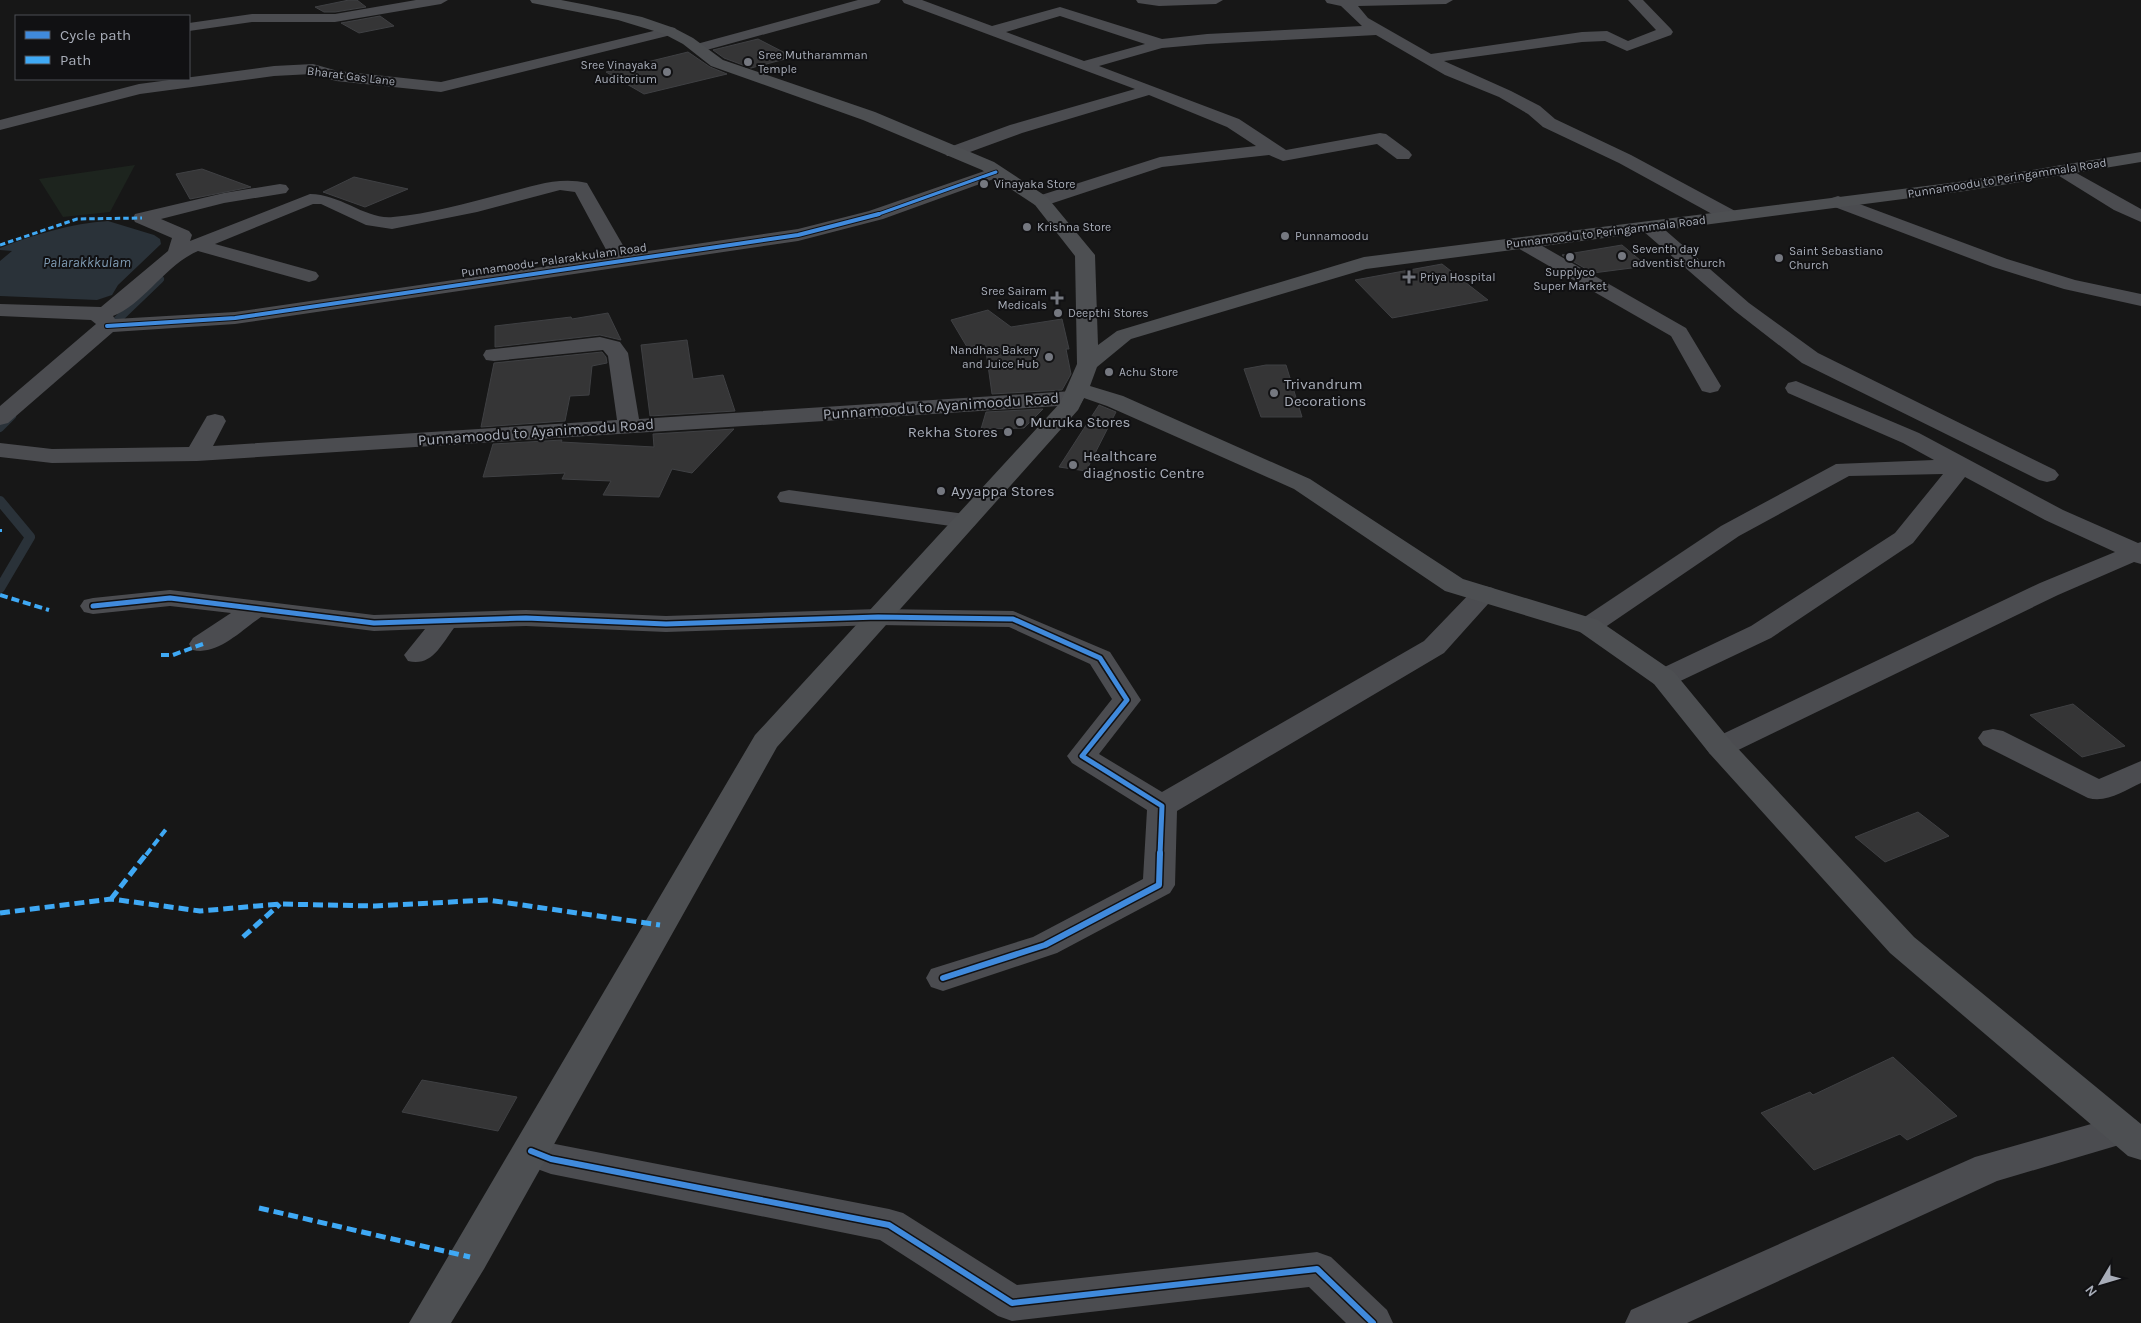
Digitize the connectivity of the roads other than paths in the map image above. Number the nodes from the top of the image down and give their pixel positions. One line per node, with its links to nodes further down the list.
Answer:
1 (441, 0): 11 (street)
2 (537, 0): 14 (main road)
3 (874, 0): 16 (street)
4 (909, 0): 13 (street)
5 (1143, 0): 6 (street)
6 (1185, 0): 7 (street)
7 (1216, 0)
8 (1446, 0): 10 (street)
9 (1635, 0): 17 (street)
10 (1339, 1): 12 (street)
11 (190, 27)
12 (1380, 30): 15 (street); 17 (street)
13 (992, 31): 15 (street); 18 (street)
14 (670, 32): 16 (main road); 20 (street, Bharat Gas Lane)
15 (1161, 44): 18 (street)
16 (698, 48): 21 (main road)
17 (1429, 59): 30 (street)
18 (1083, 66): 19 (street)
19 (1149, 90): 21 (street); 24 (street)
20 (0, 125)
21 (953, 152): 26 (main road)
22 (1403, 156): 24 (street)
23 (2141, 157): 25 (main road, Punnamoodu to Peringammala Road)
24 (1279, 160): 28 (street)
25 (2062, 170): 29 (main road, Punnamoodu to Peringammala Road); 31 (street)
26 (996, 172): 28 (main road); 36 (street, Punnamoodu- Palarakkulam Road)
27 (280, 189): 35 (street)
28 (1041, 202): 42 (main road)
29 (1838, 202): 30 (main road, Punnamoodu to Peringammala Road); 38 (street)
30 (1730, 216): 32 (main road, Punnamoodu to Peringammala Road)
31 (2141, 216)
32 (1650, 226): 33 (main road, Punnamoodu to Peringammala Road); 51 (street)
33 (1523, 243): 42 (main road, Punnamoodu to Peringammala Road); 43 (street)
34 (196, 245): 35 (street); 36 (street); 37 (street)
35 (176, 253): 40 (street)
36 (621, 260): 40 (street, Punnamoodu- Palarakkulam Road)
37 (308, 276)
38 (2141, 300)
39 (0, 310): 40 (street)
40 (110, 323): 45 (street)
41 (494, 355): 47 (street)
42 (1080, 384): 47 (street, Punnamoodu to Ayanimoodu Road); 53 (main road, Punnamoodu to Peringammala Road); 55 (main road)
43 (1710, 386)
44 (1796, 388): 50 (street)
45 (0, 418)
46 (215, 421): 49 (street)
47 (629, 426): 49 (street, Punnamoodu to Ayanimoodu Road)
48 (0, 450): 49 (street, Punnamoodu to Ayanimoodu Road)
49 (197, 454)
50 (1961, 466): 54 (street); 60 (street); 63 (street)
51 (2047, 475)
52 (789, 497): 53 (street)
53 (965, 522): 58 (main road, Punnamoodu to Peringammala Road)
54 (2140, 553): 65 (street)
55 (1484, 594): 60 (main road); 67 (street)
56 (93, 606): 57 (street)
57 (255, 609): 59 (street); 61 (street)
58 (878, 617): 59 (street); 67 (street); 70 (main road, Punnamoodu to Peringammala Road)
59 (446, 621): 62 (street)
60 (1589, 626): 63 (main road)
61 (203, 644)
62 (418, 656)
63 (1664, 678): 65 (main road)
64 (1993, 738): 66 (street)
65 (1720, 747): 69 (main road)
66 (2141, 771)
67 (1162, 806): 68 (street)
68 (943, 978)
69 (2132, 1138): 74 (street)
70 (531, 1151): 71 (street); 72 (main road, Punnamoodu to Peringammala Road)
71 (1015, 1313): 73 (street)
72 (430, 1323)
73 (1373, 1323)
74 (1646, 1323)

